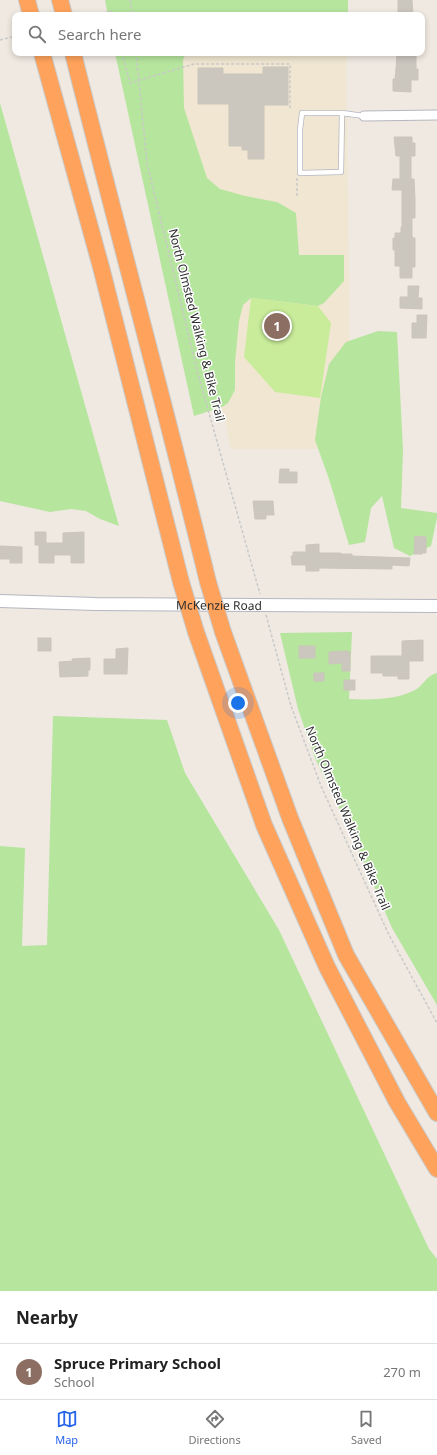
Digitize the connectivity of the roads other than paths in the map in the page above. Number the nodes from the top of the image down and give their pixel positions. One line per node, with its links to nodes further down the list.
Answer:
1 (27, 0): 4 (highway)
2 (60, 0): 5 (highway)
3 (71, 0): 6 (highway)
4 (30, 12)
5 (63, 12)
6 (73, 12)
7 (43, 56): 17 (highway, bridge)
8 (74, 56): 10 (highway)
9 (76, 56): 10 (highway)
10 (78, 74): 16 (highway, bridge)
11 (342, 113): 11 (lane); 13 (lane)
12 (437, 115): 13 (street)
13 (364, 116)
14 (0, 601): 15 (street, McKenzie Road)
15 (437, 606)
16 (437, 1113)
17 (437, 1169)

